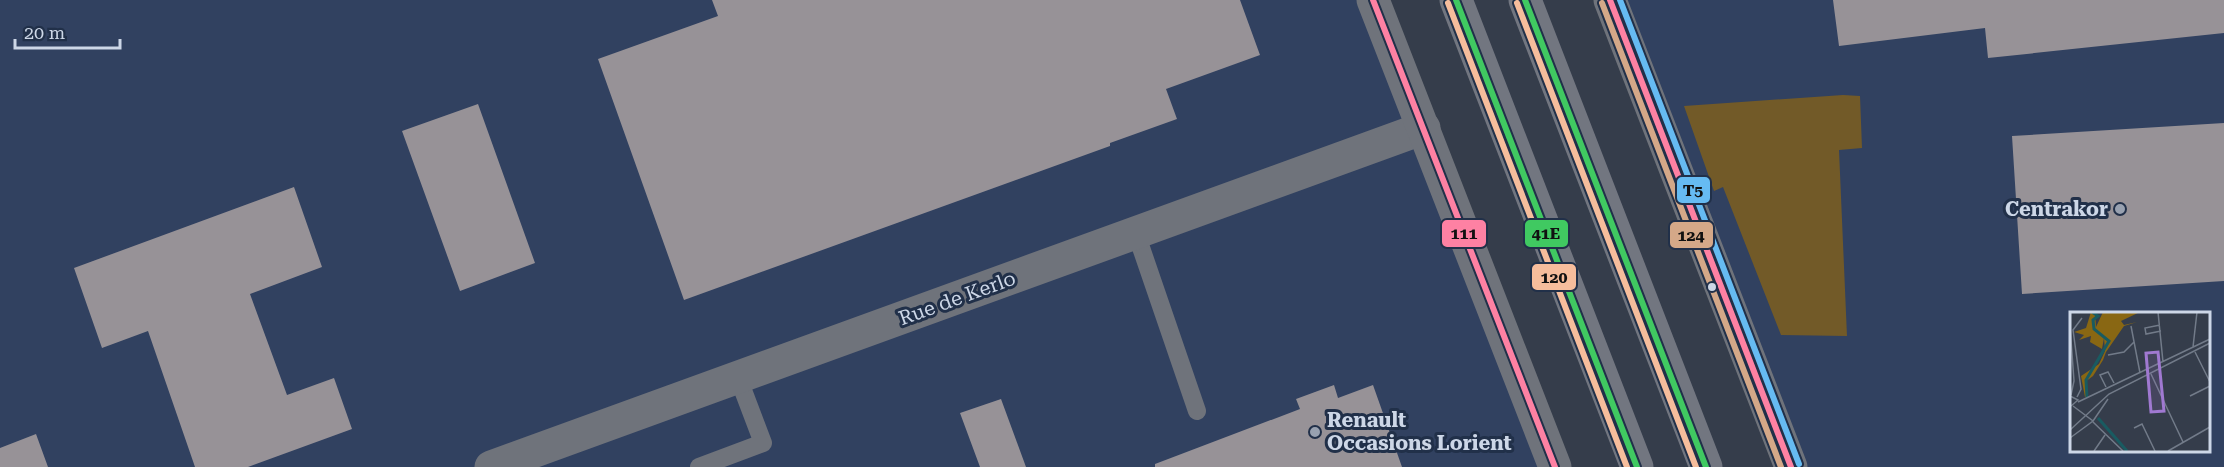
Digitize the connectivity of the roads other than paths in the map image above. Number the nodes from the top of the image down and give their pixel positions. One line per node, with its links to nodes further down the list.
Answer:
1 (1373, 0): 5 (street)
2 (1456, 0): 12 (highway)
3 (1525, 0): 13 (highway)
4 (1610, 0): 14 (street)
5 (1424, 128): 6 (street, Rue de Kerlo); 11 (street)
6 (1136, 233): 7 (street, Rue de Kerlo); 8 (lane)
7 (738, 377): 9 (street, Rue de Kerlo); 10 (lane)
8 (1197, 411)
9 (491, 467)
10 (699, 467)
11 (1555, 467)
12 (1637, 467)
13 (1706, 467)
14 (1791, 467)

